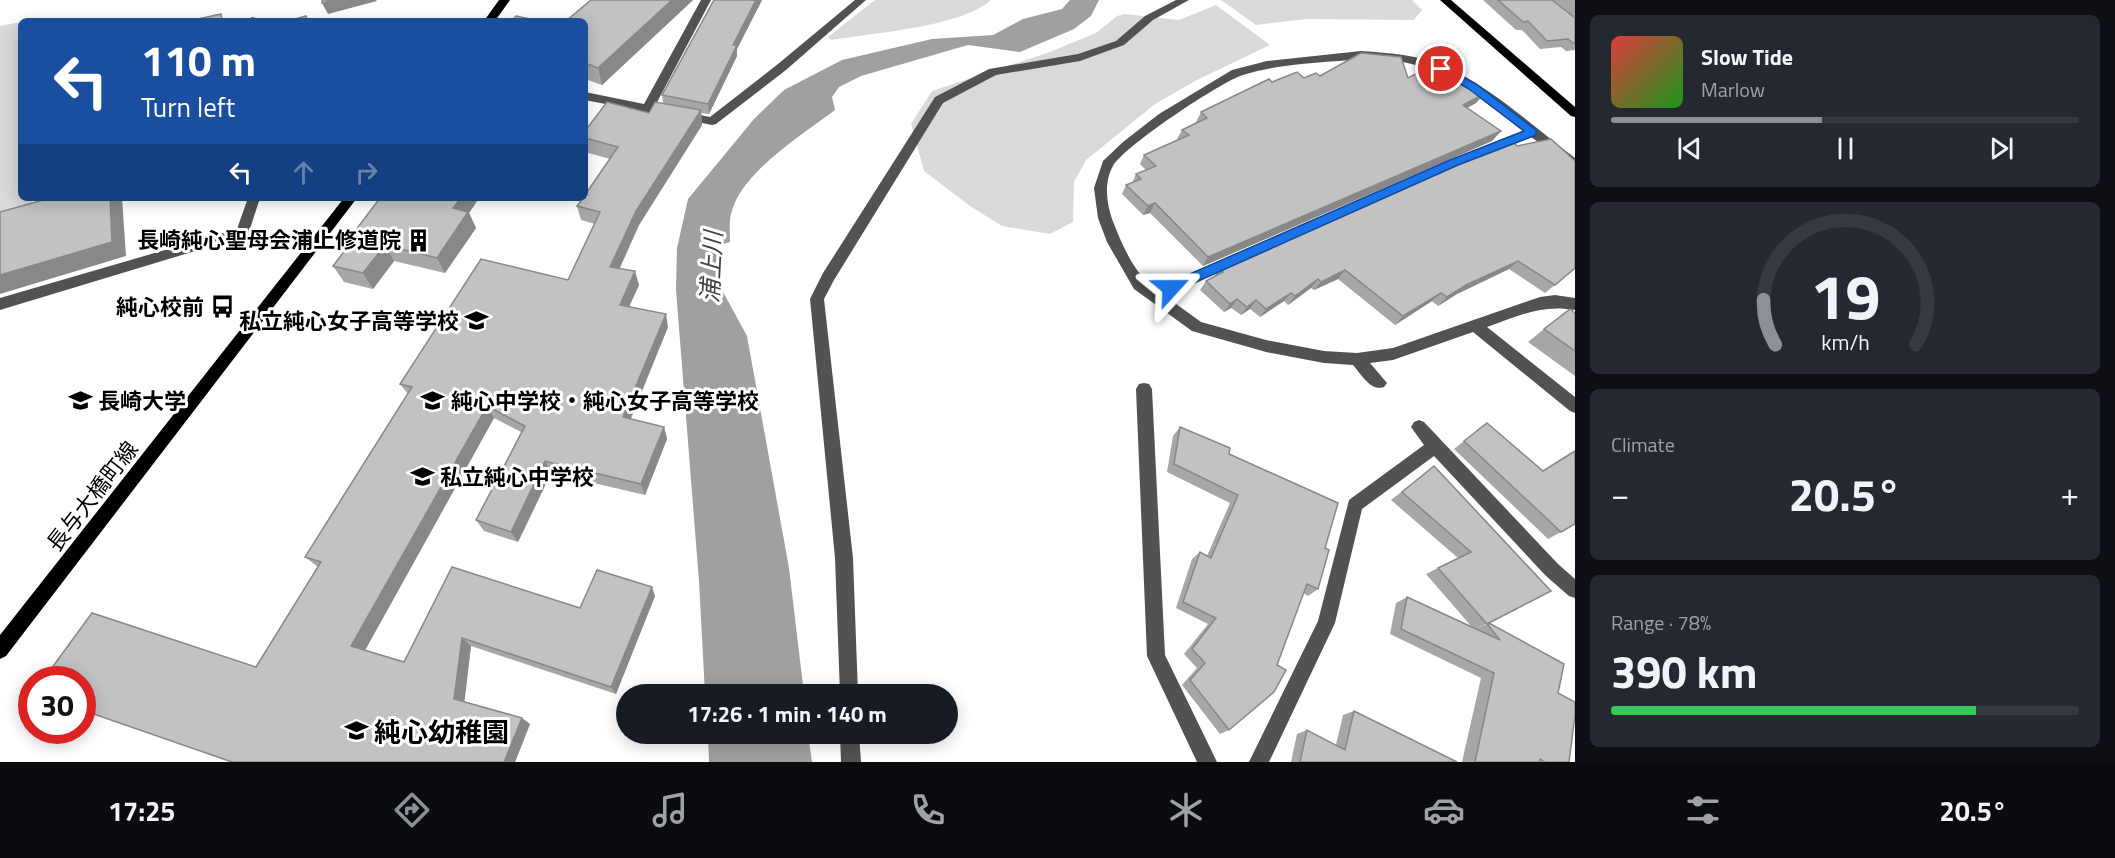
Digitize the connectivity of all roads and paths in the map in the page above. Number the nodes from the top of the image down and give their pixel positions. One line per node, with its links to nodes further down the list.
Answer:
1 (505, 0): 6 (main road)
2 (706, 0): 8 (street)
3 (861, 0): 8 (street)
4 (1185, 0): 26 (street)
5 (1445, 0): 9 (main road)
6 (491, 18)
7 (588, 97): 8 (street)
8 (648, 108)
9 (1575, 113)
10 (1532, 132): 11 (street); 14 (street); 14 (street)
11 (1575, 164)
12 (253, 201): 15 (street)
13 (349, 201): 25 (main road, 長与大橋町線)
14 (1152, 296): 18 (street)
15 (0, 304)
16 (1575, 304): 17 (street)
17 (1476, 326): 18 (street); 21 (street)
18 (1357, 359): 19 (street)
19 (1379, 383)
20 (1144, 389): 29 (street)
21 (1575, 406)
22 (1419, 427): 23 (street)
23 (1435, 446): 24 (street); 30 (street)
24 (1575, 590)
25 (0, 650)
26 (849, 684)
27 (850, 744): 28 (street)
28 (851, 762)
29 (1207, 762)
30 (1259, 762)

